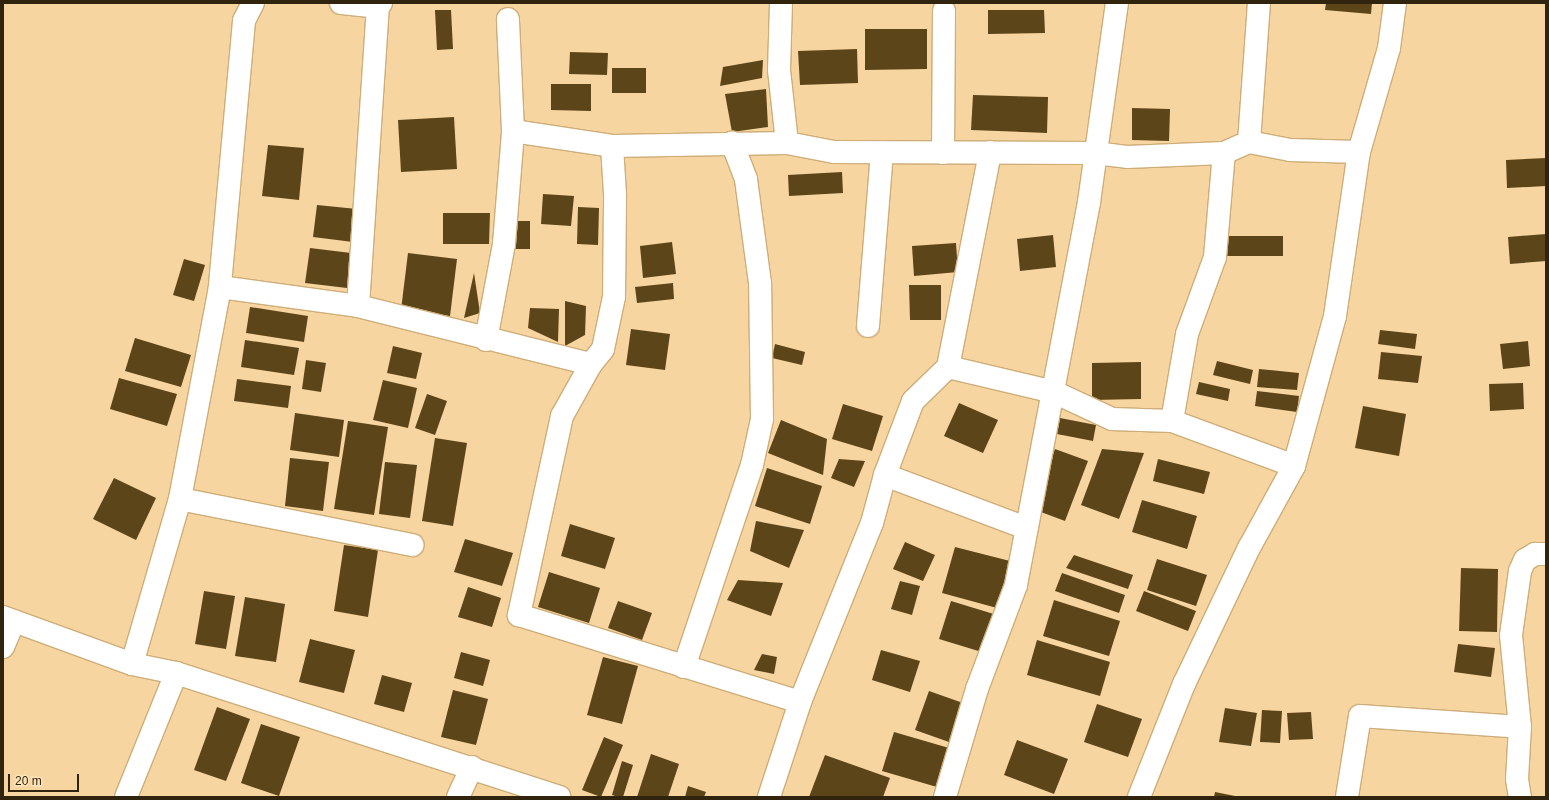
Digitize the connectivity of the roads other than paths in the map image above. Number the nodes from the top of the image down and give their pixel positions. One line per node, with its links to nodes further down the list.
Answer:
1 (254, 3): 21 (street)
2 (341, 3): 7 (street)
3 (781, 3): 13 (street)
4 (1117, 3): 20 (street)
5 (1259, 3): 11 (street)
6 (1395, 3): 16 (street)
7 (379, 5): 22 (street)
8 (944, 11): 18 (street)
9 (508, 19): 10 (street)
10 (513, 131): 14 (street); 24 (street)
11 (1249, 142): 16 (street); 19 (street)
12 (732, 143): 13 (street); 14 (street); 38 (street)
13 (787, 143): 17 (street)
14 (612, 146): 25 (street)
15 (990, 152): 18 (street); 20 (street); 26 (street)
16 (1359, 152): 29 (street)
17 (882, 153): 18 (street); 23 (street)
18 (943, 153)
19 (1224, 153): 20 (street); 28 (street)
20 (1095, 154): 27 (street)
21 (220, 287): 22 (street); 31 (street)
22 (358, 306): 24 (street)
23 (868, 326)
24 (486, 340): 25 (street)
25 (591, 364): 38 (street)
26 (948, 367): 27 (street); 30 (street)
27 (1054, 392): 28 (street); 32 (street)
28 (1172, 421): 29 (street)
29 (1294, 466): 48 (street)
30 (885, 475): 32 (street); 40 (street)
31 (180, 499): 33 (street); 37 (street)
32 (1026, 528): 47 (street)
33 (413, 545)
34 (1546, 554): 41 (street)
35 (9, 619): 36 (street); 37 (street)
36 (3, 647)
37 (132, 664): 39 (street)
38 (684, 667): 40 (street)
39 (176, 673): 42 (street); 43 (street)
40 (800, 702): 46 (street)
41 (1520, 727): 49 (street); 50 (street)
42 (472, 767): 44 (street); 45 (street)
43 (126, 797)
44 (458, 797)
45 (559, 797)
46 (769, 797)
47 (945, 797)
48 (1139, 797)
49 (1347, 797)
50 (1520, 797)

